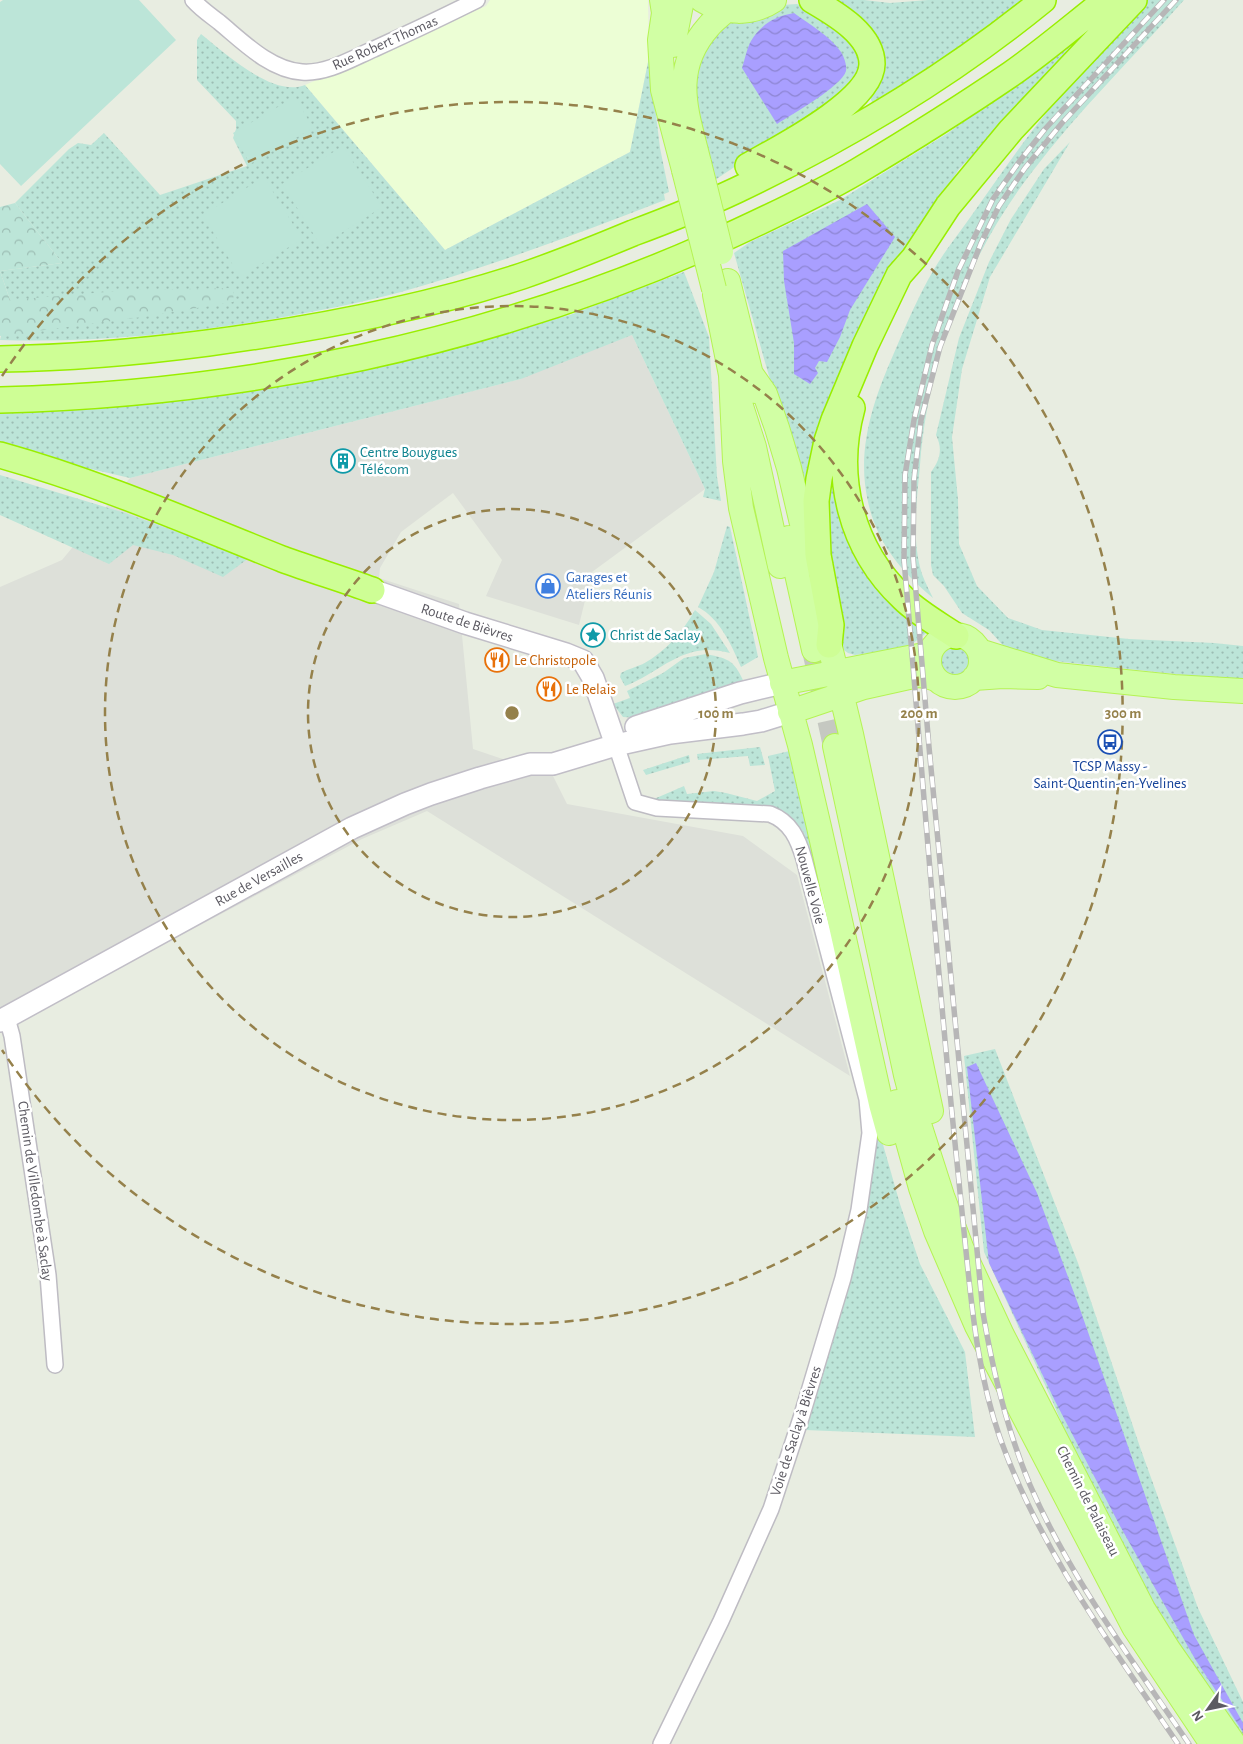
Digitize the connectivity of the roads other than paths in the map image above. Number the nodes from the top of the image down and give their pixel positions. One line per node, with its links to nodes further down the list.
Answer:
1 (477, 0): 10 (street, Rue Robert Thomas)
2 (662, 0): 12 (main road)
3 (682, 0): 12 (main road)
4 (702, 0): 11 (main road)
5 (774, 0): 11 (main road)
6 (812, 0): 14 (highway)
7 (1044, 0): 14 (highway)
8 (1106, 0): 18 (highway)
9 (1134, 0): 15 (highway)
10 (196, 1)
11 (726, 10): 13 (main road)
12 (674, 131): 13 (main road)
13 (691, 166): 17 (main road, bridge)
14 (672, 218): 16 (highway)
15 (914, 258): 21 (highway); 22 (highway)
16 (0, 358)
17 (741, 375): 22 (main road); 22 (main road); 29 (main road)
18 (0, 400)
19 (0, 455): 20 (highway)
20 (375, 592): 33 (main road, Route de Bièvres)
21 (956, 636): 23 (main road); 24 (main road)
22 (814, 650): 25 (main road)
23 (979, 651): 26 (main road); 27 (main road)
24 (930, 654): 25 (main road); 28 (main road)
25 (835, 672): 29 (main road); 31 (main road)
26 (1057, 674): 27 (main road); 30 (main road)
27 (974, 678): 28 (main road)
28 (936, 680): 31 (main road)
29 (782, 682): 32 (main road); 33 (main road, Rue de Versailles)
30 (1243, 691)
31 (842, 695): 32 (main road); 36 (main road)
32 (790, 712): 33 (main road, Rue de Versailles); 37 (main road)
33 (614, 739): 34 (main road, Rue de Versailles); 35 (street, Nouvelle Voie)
34 (3, 1019): 38 (street, Chemin de Villedombe à Saclay)
35 (867, 1099): 39 (street, Voie de Saclay à Bièvres)
36 (961, 1247): 37 (main road); 41 (main road, Chemin de Palaiseau)
37 (977, 1326): 40 (main road, Chemin de Palaiseau)
38 (56, 1365)
39 (661, 1744)
40 (1212, 1744)
41 (1234, 1744)

